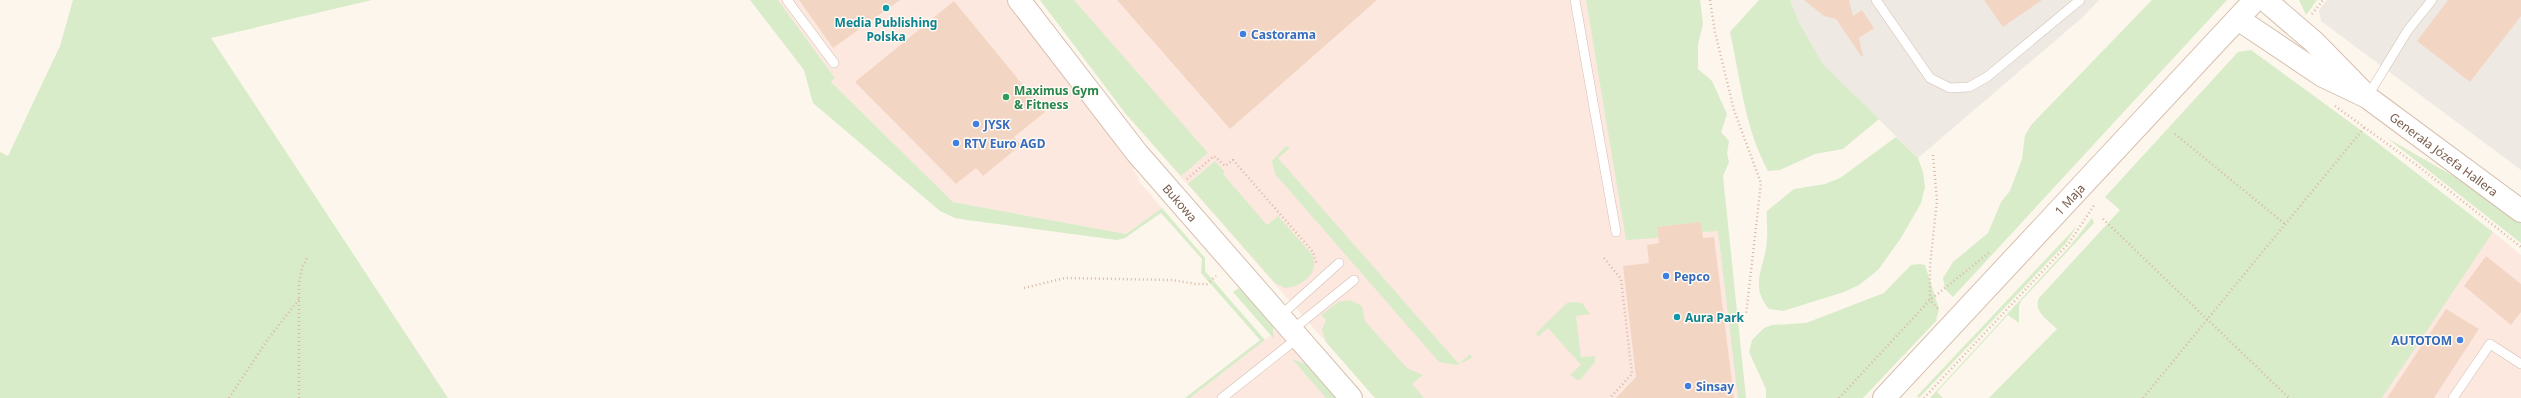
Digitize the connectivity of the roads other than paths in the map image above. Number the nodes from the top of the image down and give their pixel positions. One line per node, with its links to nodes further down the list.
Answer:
1 (787, 0): 10 (lane)
2 (1019, 0): 16 (street, Bukowa)
3 (1575, 0): 13 (lane)
4 (1876, 0): 5 (lane)
5 (2080, 0)
6 (2255, 0): 9 (street, 1 Maja)
7 (2265, 0): 11 (street, Generała Józefa Hallera)
8 (2432, 0): 11 (lane)
9 (2238, 19): 11 (street, Generała Józefa Hallera); 20 (street, 1 Maja)
10 (834, 63)
11 (2367, 97): 12 (street, Generała Józefa Hallera)
12 (2521, 211)
13 (1616, 232)
14 (1339, 263): 16 (lane)
15 (1354, 280): 16 (lane)
16 (1291, 328): 18 (lane); 19 (street, Bukowa)
17 (2521, 364): 21 (lane)
18 (1222, 398)
19 (1351, 398)
20 (1884, 398)
21 (2453, 398)

